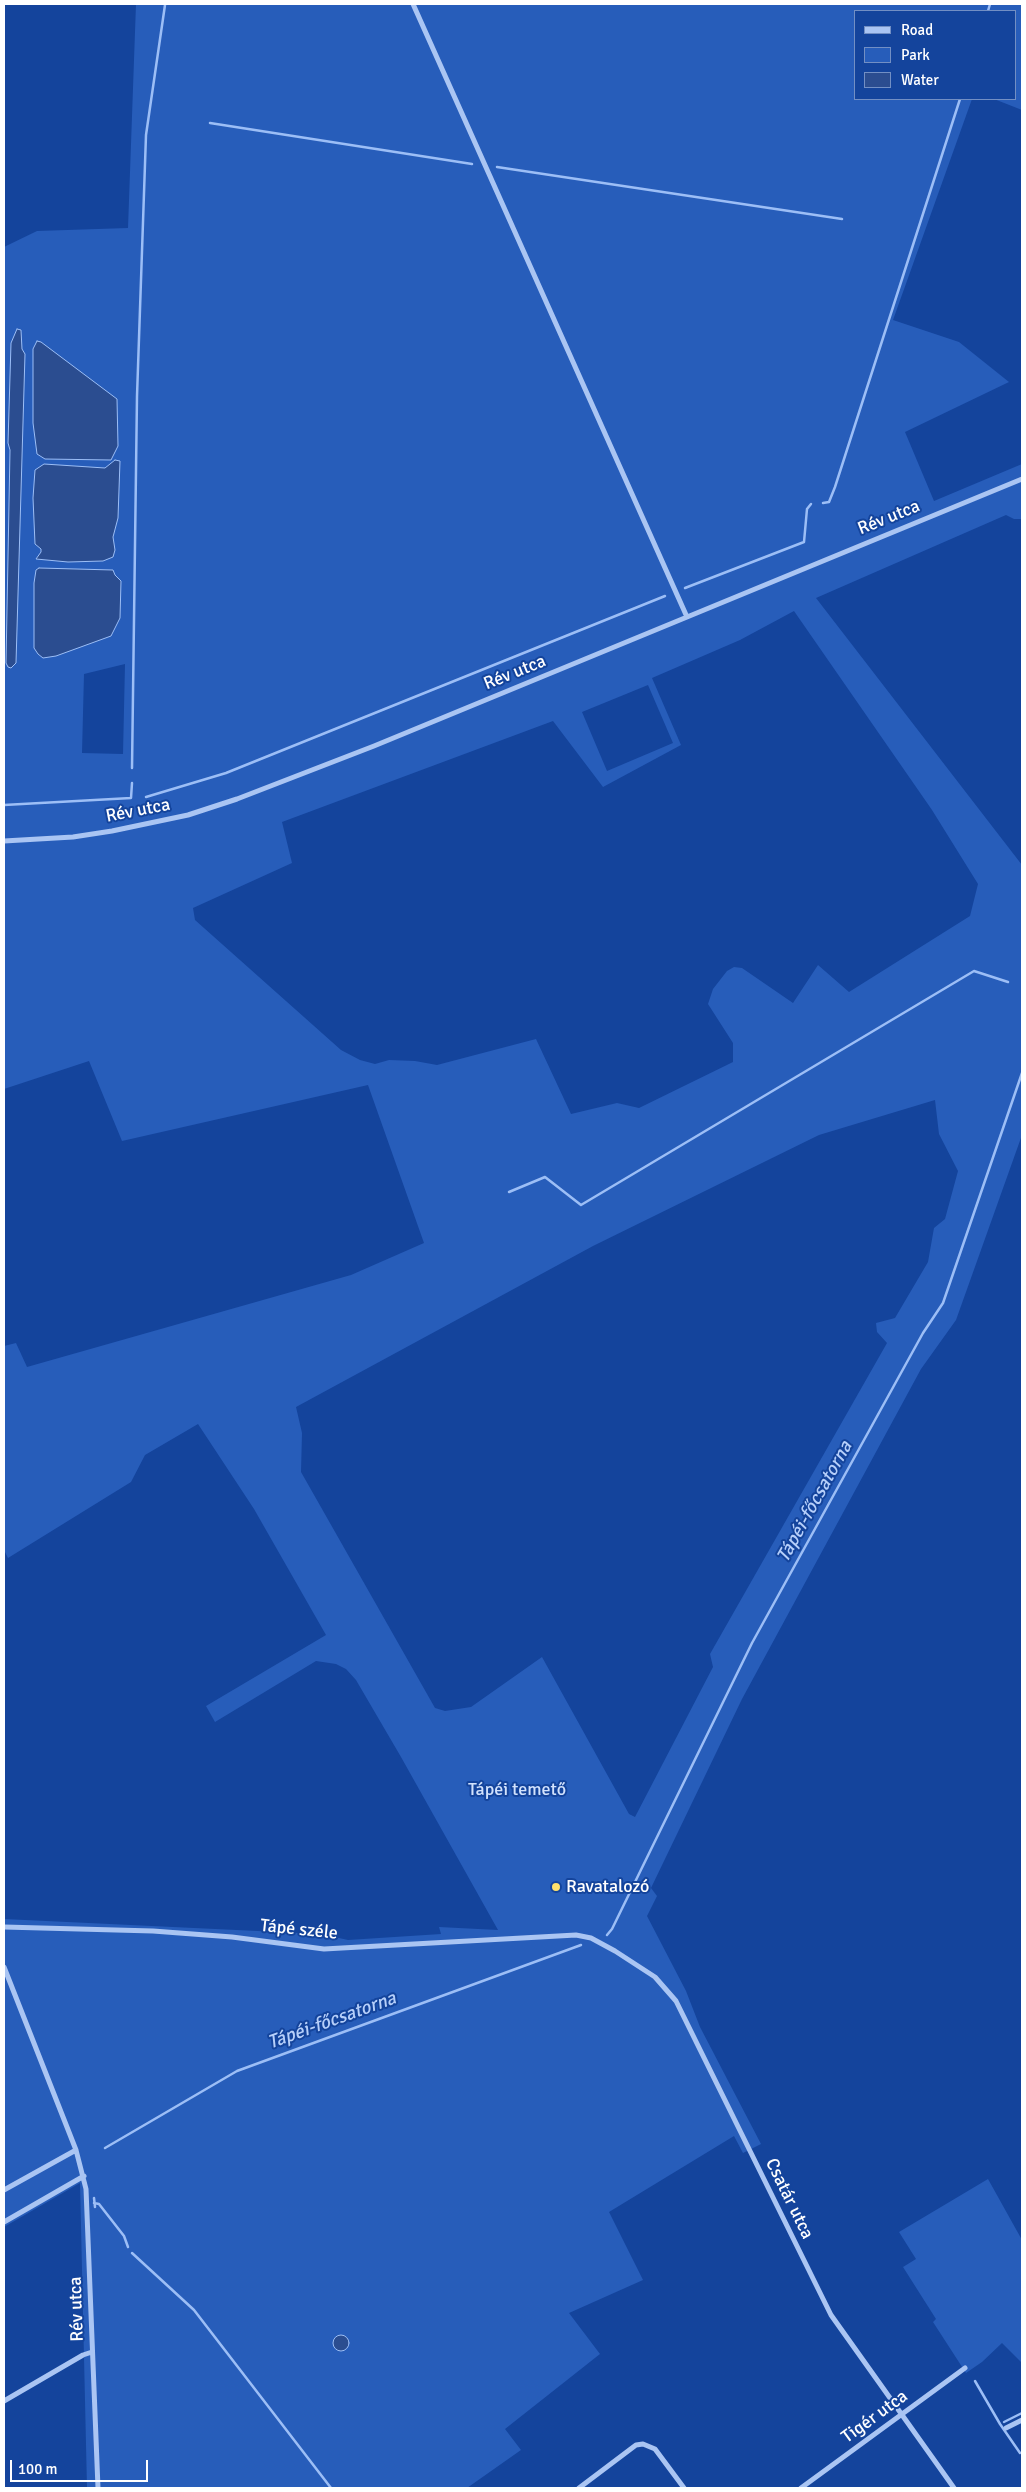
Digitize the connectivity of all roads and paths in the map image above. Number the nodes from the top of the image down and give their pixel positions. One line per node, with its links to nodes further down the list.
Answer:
1 (413, 4): 3 (street)
2 (1022, 479): 3 (street, Rév utca)
3 (687, 617): 4 (street, Rév utca)
4 (4, 841)
5 (4, 1927): 6 (street, Tápé széle)
6 (591, 1938): 15 (street, Csatár utca)
7 (4, 1967): 8 (street, Rév utca)
8 (76, 2150): 9 (street, Rév utca); 10 (street)
9 (84, 2176): 11 (street); 12 (street, Rév utca)
10 (4, 2190)
11 (4, 2222)
12 (92, 2352): 14 (street); 18 (street, Rév utca)
13 (965, 2368): 15 (street, Tigér utca)
14 (4, 2401)
15 (902, 2414): 21 (street, Tigér utca); 22 (street, Csatár utca)
16 (1022, 2420): 17 (street)
17 (1006, 2428)
18 (98, 2488)
19 (579, 2488): 20 (street)
20 (684, 2488)
21 (801, 2488)
22 (954, 2488)

